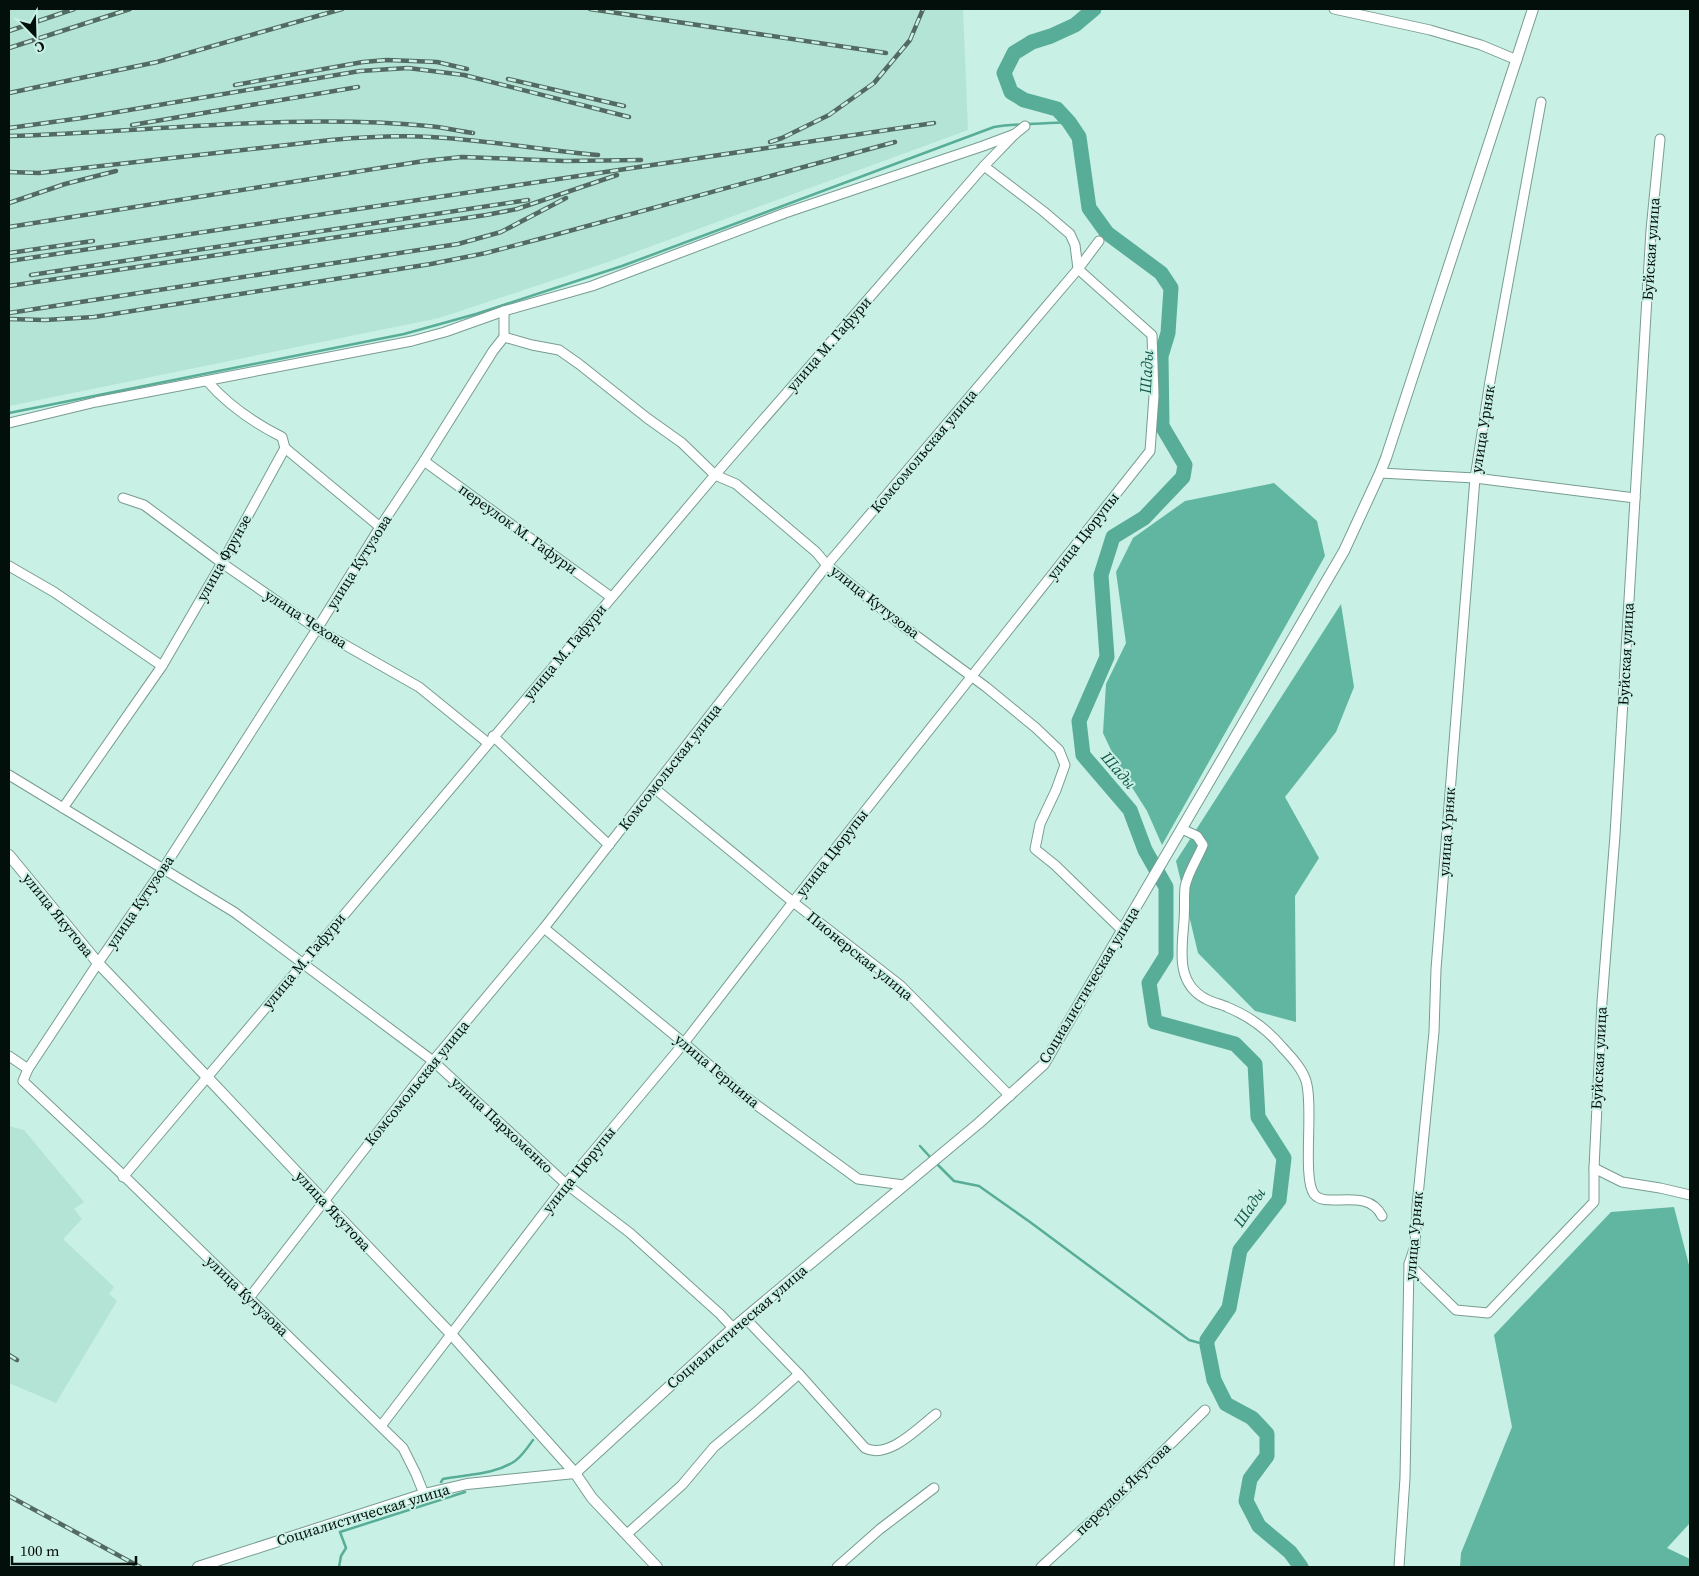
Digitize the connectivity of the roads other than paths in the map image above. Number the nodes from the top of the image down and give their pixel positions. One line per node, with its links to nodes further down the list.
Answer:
1 (1334, 9): 3 (street)
2 (1533, 9): 3 (street, Социалистическая улица)
3 (1517, 60): 17 (street, Социалистическая улица)
4 (1541, 102): 19 (street, улица Урняк)
5 (1025, 126): 6 (street)
6 (1015, 134): 8 (street, улица М. Гафури); 11 (street)
7 (1660, 139): 21 (street, Буйская улица)
8 (984, 166): 10 (street); 18 (street, улица М. Гафури)
9 (1099, 241): 10 (street, Комсомольская улица)
10 (1078, 269): 24 (street, Комсомольская улица); 29 (street, улица Цюрупы)
11 (504, 311): 12 (street); 13 (street)
12 (504, 337): 16 (street, улица Кутузова); 18 (street, улица Кутузова)
13 (207, 381): 14 (street); 15 (street)
14 (9, 423)
15 (285, 448): 22 (street); 23 (street, улица Фрунзе)
16 (424, 461): 22 (street, улица Кутузова); 26 (street, переулок М. Гафури)
17 (1380, 473): 19 (street); 34 (street, Социалистическая улица)
18 (715, 475): 24 (street, улица Кутузова); 26 (street, улица М. Гафури)
19 (1475, 478): 21 (street); 56 (street, улица Урняк)
20 (123, 498): 23 (street, улица Чехова)
21 (1634, 498): 49 (street, Буйская улица)
22 (380, 526): 27 (street, улица Кутузова)
23 (222, 563): 27 (street, улица Чехова); 28 (street, улица Фрунзе)
24 (827, 565): 29 (street, улица Кутузова); 32 (street, Комсомольская улица)
25 (9, 566): 28 (street)
26 (612, 597): 30 (street, улица М. Гафури)
27 (317, 629): 30 (street, улица Чехова); 37 (street, улица Кутузова)
28 (162, 666): 33 (street, улица Фрунзе)
29 (972, 676): 38 (street, улица Цюрупы); 40 (street, улица Кутузова)
30 (491, 740): 35 (street, улица Чехова); 41 (street, улица М. Гафури)
31 (9, 774): 33 (street, улица Пархоменко)
32 (654, 788): 35 (street, Комсомольская улица); 38 (street, Пионерская улица)
33 (63, 808): 37 (street, улица Пархоменко)
34 (1182, 828): 40 (street, Социалистическая улица); 55 (street)
35 (609, 845): 39 (street, Комсомольская улица)
36 (9, 855): 42 (street, улица Якутова)
37 (163, 869): 41 (street, улица Пархоменко); 42 (street, улица Кутузова)
38 (793, 902): 43 (street, улица Цюрупы); 48 (street, Пионерская улица)
39 (544, 928): 43 (street, улица Герцина); 45 (street, Комсомольская улица)
40 (1123, 931): 48 (street, Социалистическая улица)
41 (303, 962): 45 (street, улица Пархоменко); 47 (street, улица М. Гафури)
42 (98, 964): 46 (street, улица Кутузова); 47 (street, улица Якутова)
43 (684, 1043): 51 (street, улица Цюрупы); 52 (street, улица Герцина)
44 (9, 1056): 46 (street)
45 (433, 1061): 51 (street, улица Пархоменко); 54 (street, Комсомольская улица)
46 (28, 1069): 50 (street, улица Кутузова)
47 (208, 1078): 50 (street, улица М. Гафури); 54 (street, улица Якутова)
48 (1010, 1096): 52 (street, Социалистическая улица)
49 (1594, 1168): 53 (street); 56 (street, Буйская улица)
50 (124, 1177): 57 (street, улица Кутузова)
51 (566, 1184): 59 (street, улица Пархоменко); 60 (street, улица Цюрупы)
52 (904, 1185): 58 (street, Социалистическая улица)
53 (1690, 1195)
54 (324, 1201): 57 (street, Комсомольская улица); 60 (street, улица Якутова)
55 (1382, 1216)
56 (1409, 1264): 73 (street, улица Урняк)
57 (249, 1298): 64 (street, улица Кутузова)
58 (745, 1318): 59 (street, Социалистическая улица); 61 (street)
59 (733, 1328): 65 (street, Социалистическая улица)
60 (451, 1334): 64 (street, улица Цюрупы); 65 (street, улица Якутова)
61 (799, 1374): 63 (street); 68 (street)
62 (1205, 1410): 72 (street, переулок Якутова)
63 (936, 1414)
64 (381, 1426): 67 (street, улица Кутузова)
65 (575, 1473): 67 (street, Социалистическая улица); 68 (street, улица Якутова)
66 (934, 1488): 71 (street)
67 (424, 1494): 69 (street, Социалистическая улица)
68 (627, 1534): 70 (street, улица Якутова)
69 (198, 1567)
70 (657, 1567)
71 (837, 1567)
72 (1041, 1567)
73 (1399, 1567)

